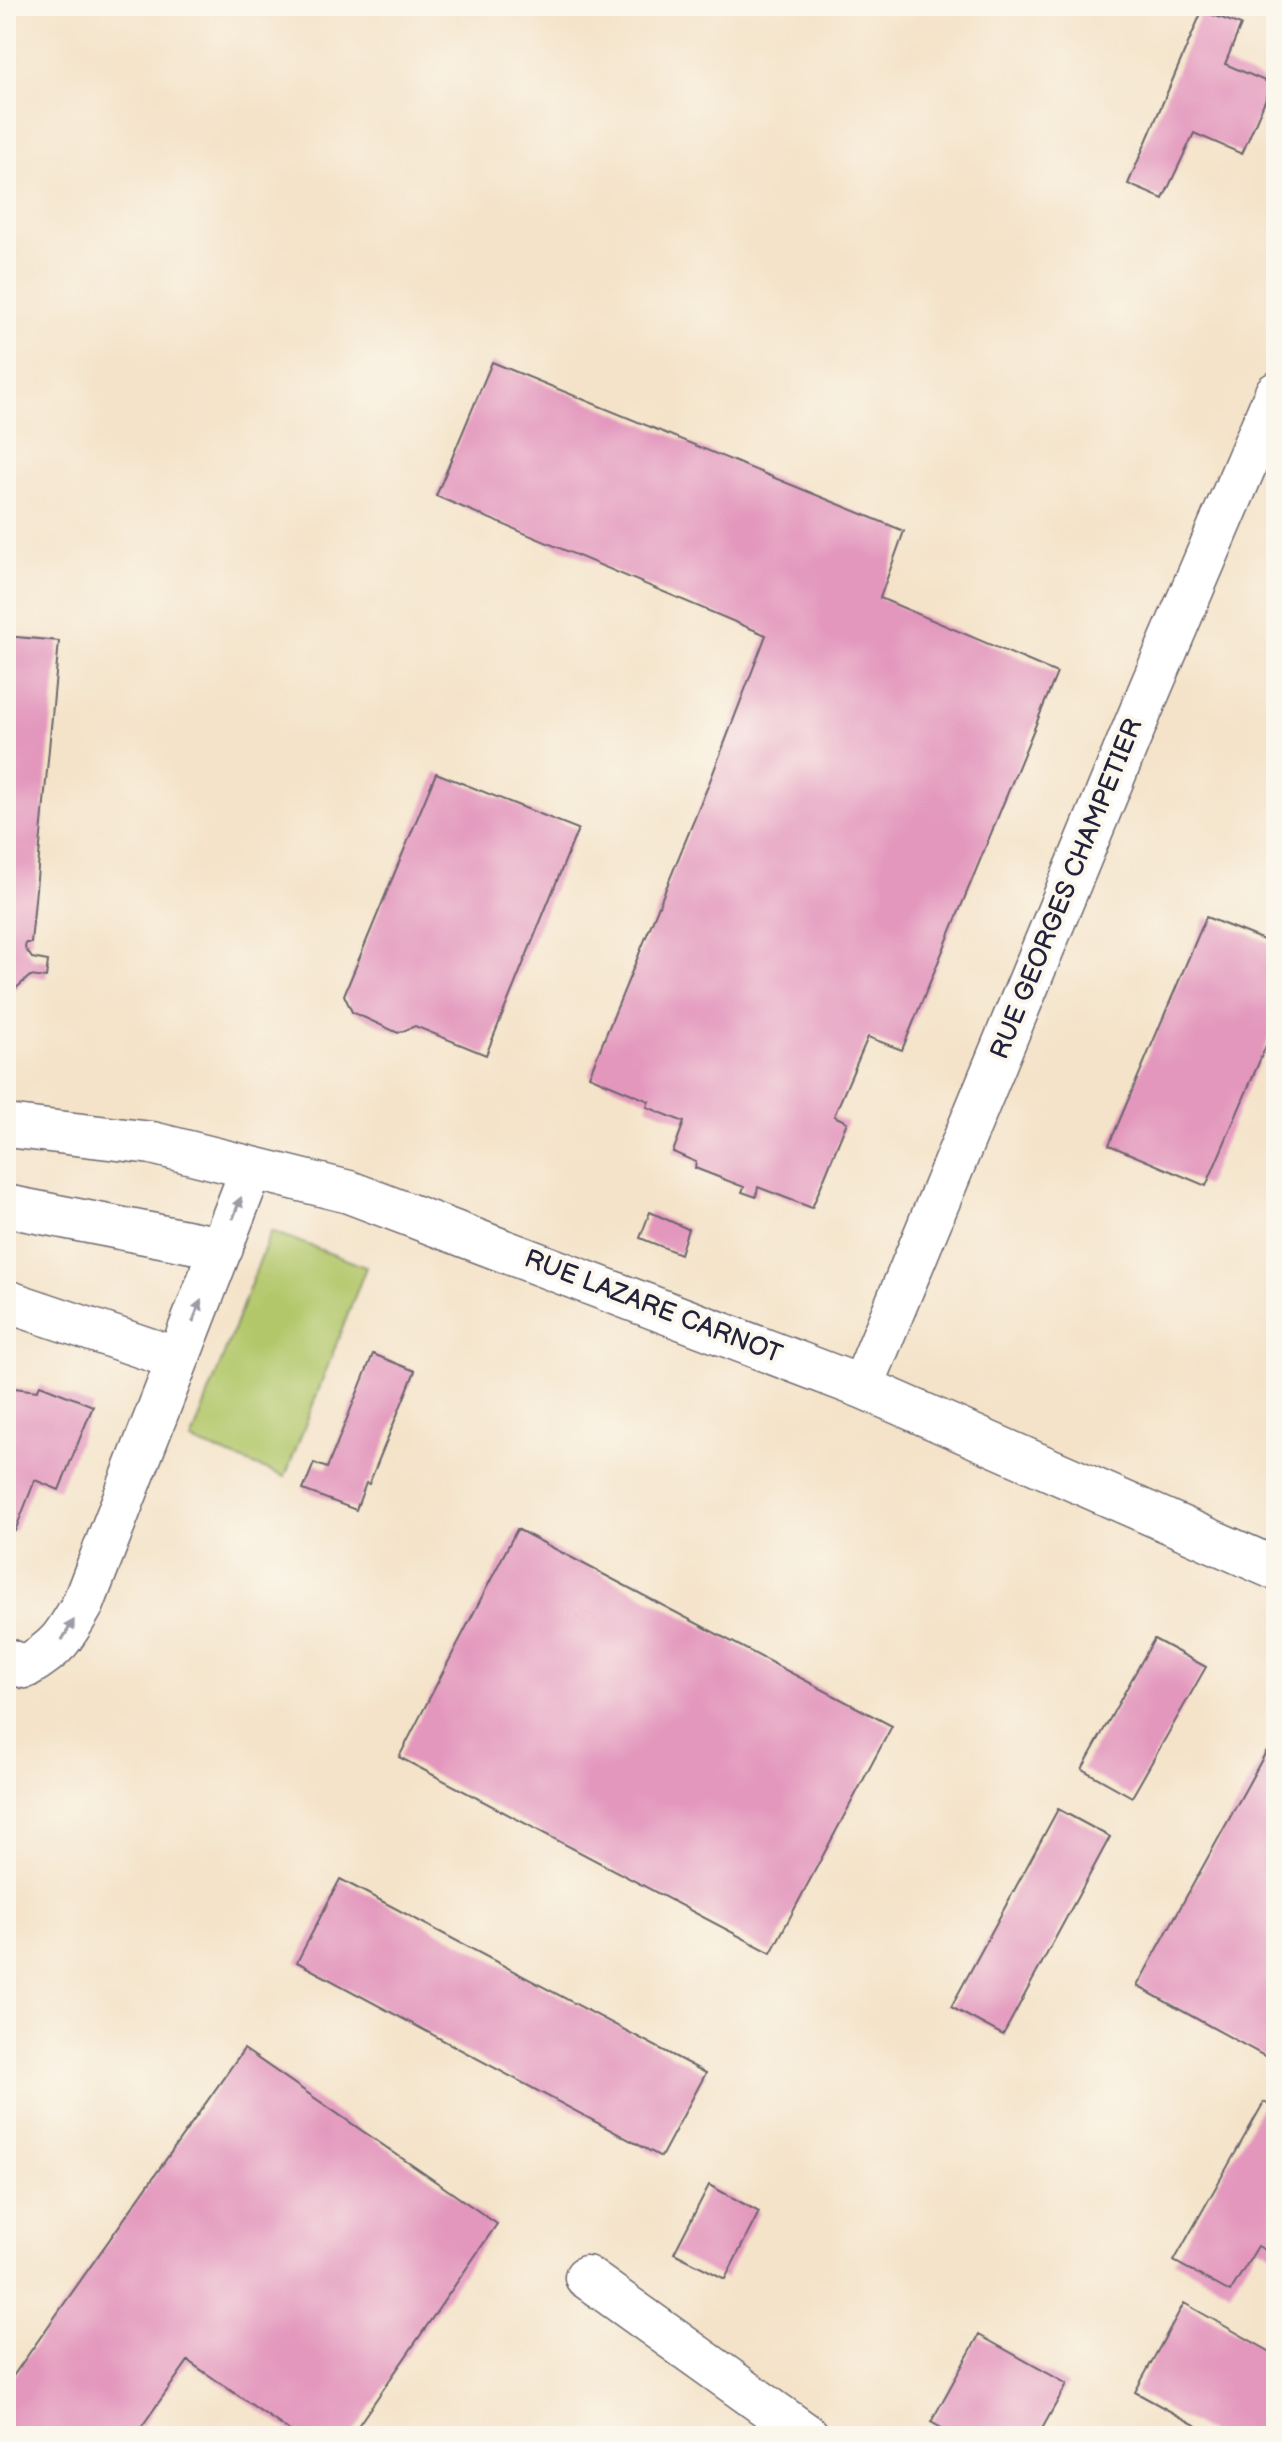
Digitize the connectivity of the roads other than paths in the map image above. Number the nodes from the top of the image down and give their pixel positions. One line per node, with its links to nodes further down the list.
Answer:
1 (1276, 393): 8 (street, RUE GEORGES CHAMPETIER)
2 (6, 1126): 3 (street, RUE LAZARE CARNOT)
3 (252, 1168): 5 (street, one-way to 3); 8 (street, RUE LAZARE CARNOT)
4 (6, 1206): 5 (street)
5 (222, 1248): 7 (street, one-way to 5)
6 (6, 1301): 7 (street)
7 (178, 1359): 10 (street, one-way to 7)
8 (862, 1387): 9 (street, RUE LAZARE CARNOT)
9 (1276, 1569)
10 (6, 1659)
11 (586, 2277): 12 (street)
12 (808, 2436)

